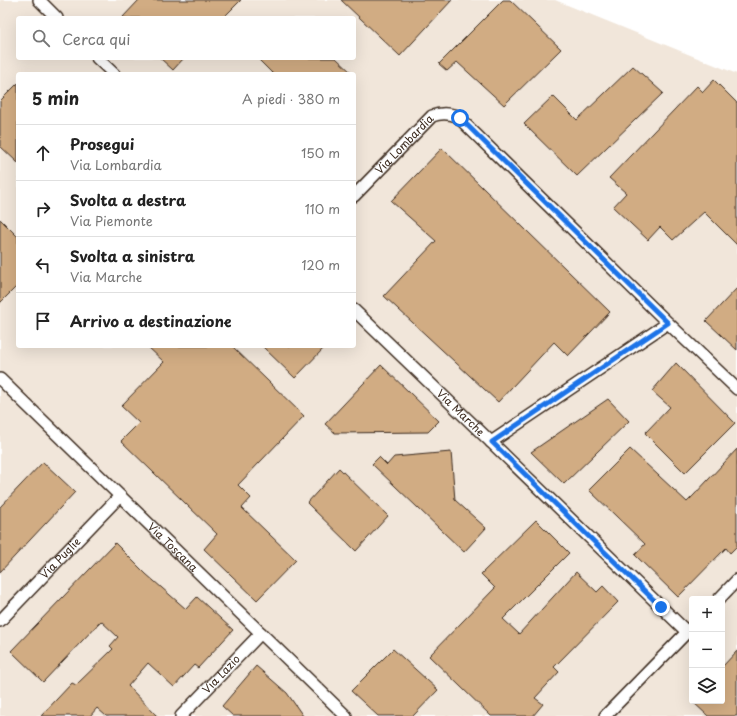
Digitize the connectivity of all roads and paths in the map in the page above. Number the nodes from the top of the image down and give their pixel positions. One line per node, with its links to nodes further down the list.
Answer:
1 (39, 0): 2 (street)
2 (55, 16)
3 (99, 60): 4 (street)
4 (112, 72)
5 (356, 194): 7 (street, Via Lombardia)
6 (356, 312): 10 (street, Via Marche)
7 (668, 323): 9 (street, Via Lombardia); 10 (street)
8 (0, 379): 11 (street, Via Toscana)
9 (737, 388)
10 (492, 442): 15 (street, Via Marche)
11 (120, 496): 14 (street, Via Puglie); 16 (street, Via Toscana)
12 (737, 580): 13 (street)
13 (722, 596)
14 (0, 621)
15 (689, 630): 19 (street)
16 (261, 633): 17 (street, Via Lazio); 18 (street, Via Toscana)
17 (181, 716)
18 (346, 716)
19 (605, 716)

